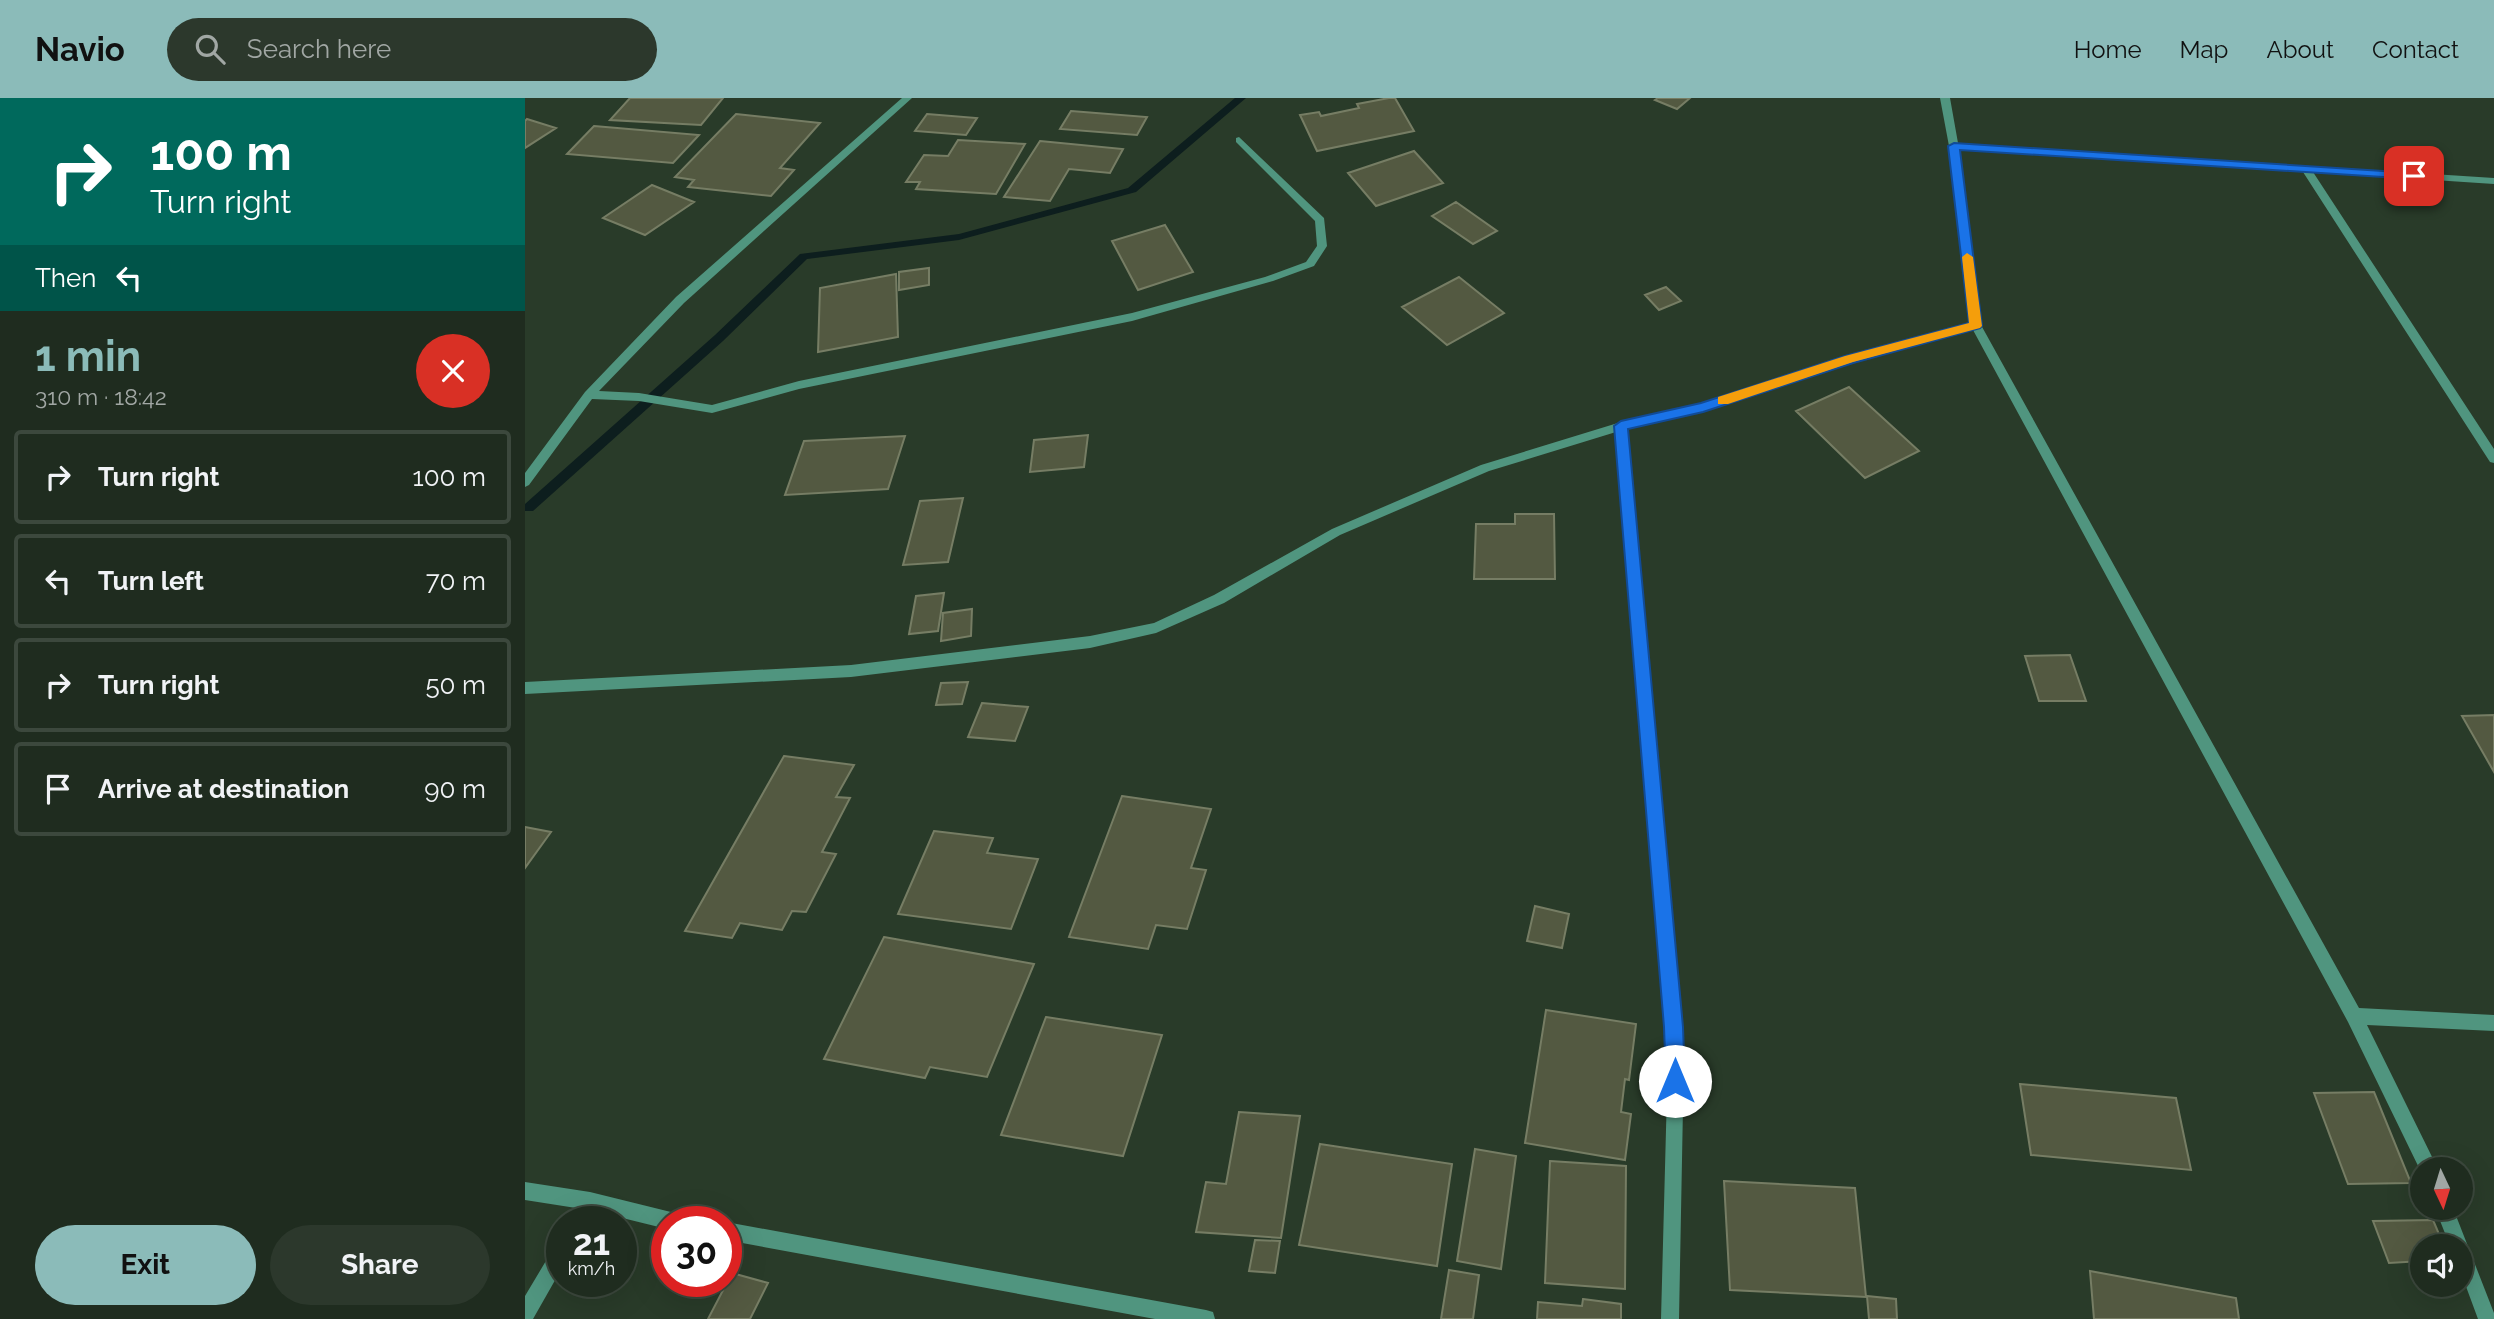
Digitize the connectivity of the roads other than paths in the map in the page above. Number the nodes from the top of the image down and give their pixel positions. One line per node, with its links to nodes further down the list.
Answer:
1 (907, 98): 8 (street)
2 (1945, 98): 4 (street)
3 (1239, 140): 8 (street)
4 (1954, 146): 5 (street); 7 (street)
5 (2307, 170): 6 (street); 10 (street)
6 (2494, 181)
7 (1976, 326): 9 (street); 13 (street)
8 (589, 396): 11 (street)
9 (1621, 426): 12 (street); 26 (street)
10 (2493, 455)
11 (525, 482)
12 (525, 688)
13 (2354, 1016): 14 (street); 15 (street)
14 (2494, 1023)
15 (2423, 1157)
16 (525, 1191): 17 (street)
17 (590, 1201): 18 (street); 19 (street)
18 (587, 1206)
19 (651, 1216)
20 (742, 1234): 24 (street)
21 (546, 1278): 23 (street)
22 (2473, 1282): 27 (street)
23 (525, 1314)
24 (1175, 1316): 25 (street)
25 (1206, 1319)
26 (1670, 1319)
27 (2487, 1319)

